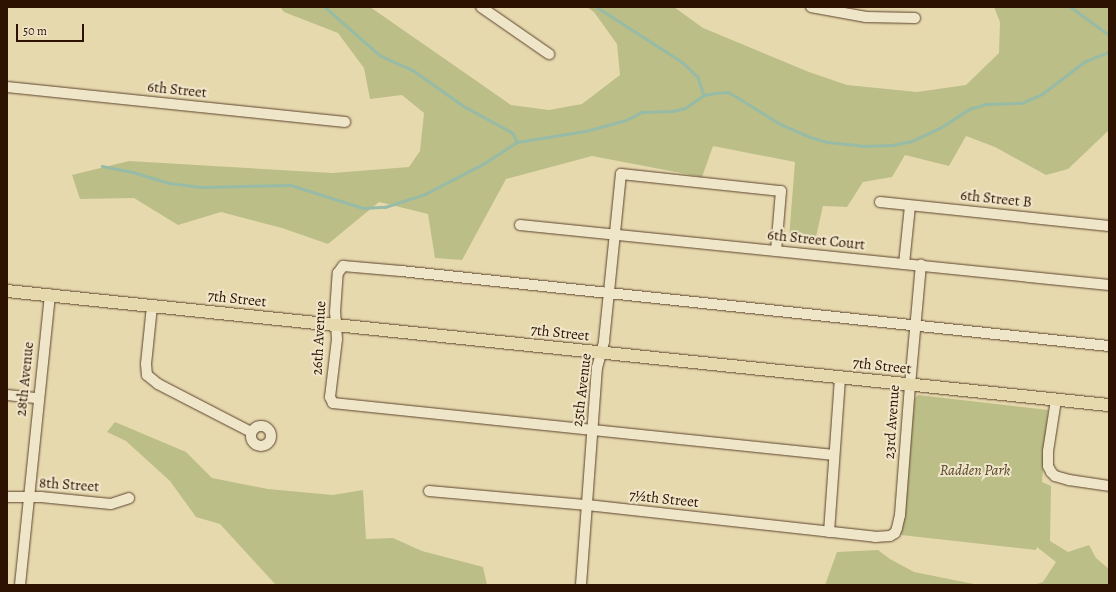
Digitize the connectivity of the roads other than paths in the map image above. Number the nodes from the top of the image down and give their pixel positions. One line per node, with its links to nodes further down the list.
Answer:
1 (481, 7): 4 (street)
2 (811, 7): 3 (street)
3 (915, 18)
4 (549, 54)
5 (7, 87): 6 (street, 6th Street)
6 (345, 122)
7 (880, 202): 8 (street, 6th Street B)
8 (910, 206): 10 (street, 6th Street B); 13 (street)
9 (520, 225): 11 (street, 6th Street Court)
10 (1109, 226)
11 (614, 234): 12 (street, 6th Street Court); 12 (street, 25th Avenue); 17 (street, 25th Avenue)
12 (776, 251): 13 (street, 6th Street Court)
13 (904, 264): 14 (street, 6th Street Court)
14 (921, 266): 15 (street, 6th Street Court); 20 (street, 23rd Avenue)
15 (1109, 285)
16 (7, 291): 18 (main road, 7th Street)
17 (608, 293): 20 (street); 21 (street, 26th Avenue); 23 (street, 25th Avenue)
18 (50, 295): 19 (main road, 7th Street); 27 (street, 28th Avenue)
19 (152, 306): 21 (main road, 7th Street); 31 (street)
20 (916, 324): 22 (street); 25 (street, 23rd Avenue)
21 (336, 326): 23 (main road, 7th Street); 30 (street, 26th Avenue)
22 (1109, 346)
23 (601, 353): 24 (main road, 7th Street); 30 (street, 25th Avenue)
24 (840, 377): 25 (main road, 7th Street); 32 (street)
25 (910, 385): 28 (main road, 7th Street); 40 (street, 23rd Avenue)
26 (7, 395): 27 (street)
27 (38, 398): 36 (street, 28th Avenue)
28 (1056, 400): 29 (main road, 7th Street); 33 (street)
29 (1109, 405)
30 (592, 431): 32 (street); 38 (street, 25th Avenue)
31 (251, 432)
32 (834, 456): 39 (street)
33 (1109, 486)
34 (430, 491): 38 (street, 7½th Street)
35 (7, 497): 36 (street, 8th Street)
36 (28, 497): 37 (street, 8th Street); 41 (street, 28th Avenue)
37 (129, 498)
38 (587, 506): 39 (street, 7½th Street); 42 (street, 25th Avenue)
39 (829, 532): 40 (street, 7½th Street)
40 (895, 533)
41 (20, 585)
42 (581, 585)

